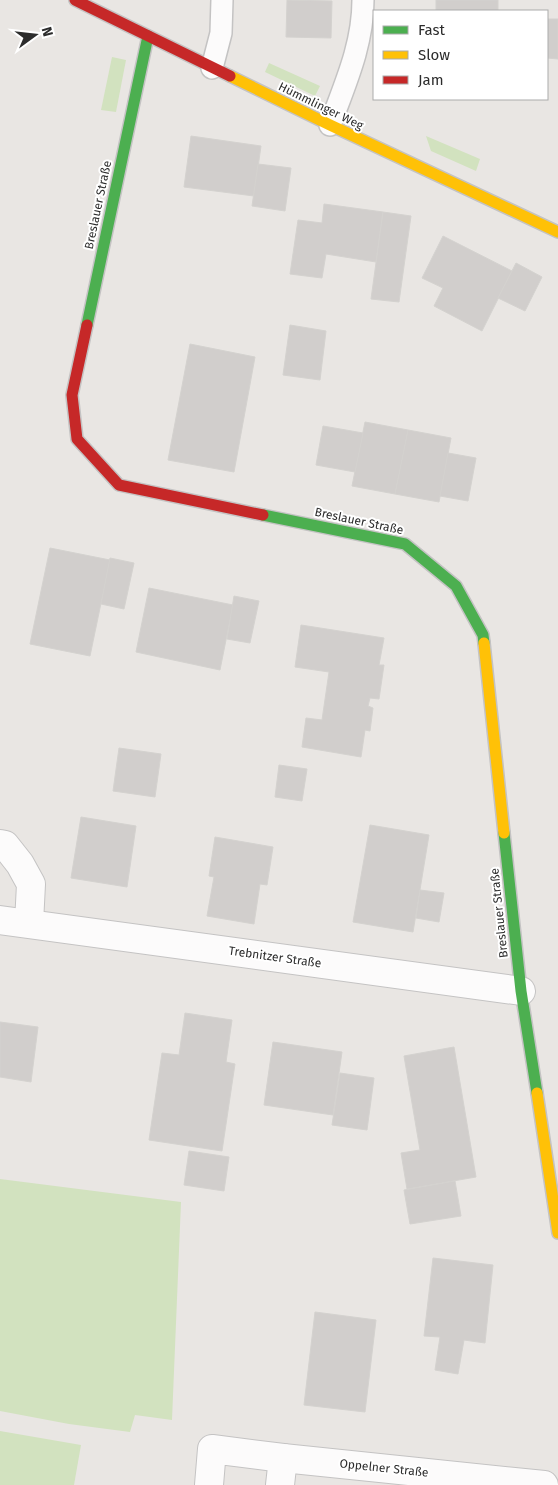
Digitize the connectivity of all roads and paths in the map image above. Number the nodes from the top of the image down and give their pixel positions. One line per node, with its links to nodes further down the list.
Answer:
1 (75, 0): 4 (street, Hümmlinger Weg)
2 (222, 0): 5 (lane)
3 (364, 0): 6 (lane)
4 (148, 36): 5 (street, Hümmlinger Weg); 11 (street, Breslauer Straße)
5 (212, 68): 6 (street, Hümmlinger Weg)
6 (330, 125): 7 (street, Hümmlinger Weg)
7 (558, 232)
8 (0, 844): 10 (street)
9 (0, 920): 10 (street, Trebnitzer Straße)
10 (29, 923): 11 (street, Trebnitzer Straße)
11 (521, 991): 12 (street, Breslauer Straße)
12 (558, 1233)
13 (283, 1458): 14 (street, Oppelner Straße); 15 (street); 16 (street, Oppelner Straße)
14 (209, 1485)
15 (280, 1485)
16 (544, 1485)

